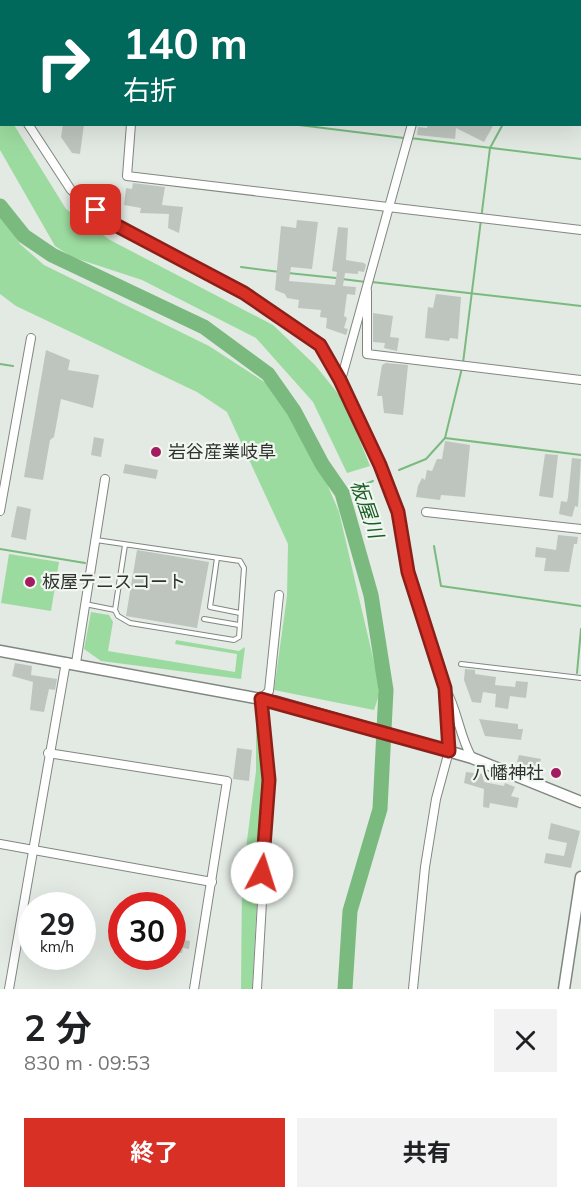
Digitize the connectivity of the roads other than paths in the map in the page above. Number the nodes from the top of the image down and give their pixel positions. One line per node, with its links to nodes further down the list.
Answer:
1 (29, 126): 8 (street)
2 (131, 126): 4 (street)
3 (411, 126): 4 (street)
4 (388, 209): 5 (street); 6 (street)
5 (581, 231)
6 (367, 291): 8 (street); 9 (street)
7 (31, 338): 10 (street)
8 (340, 380): 28 (street)
9 (581, 380)
10 (5, 458): 12 (street)
11 (105, 479): 15 (street)
12 (0, 511)
13 (426, 512): 14 (street)
14 (581, 530)
15 (95, 540): 16 (lane); 19 (street)
16 (125, 546): 17 (lane); 20 (lane)
17 (217, 558): 21 (lane); 21 (lane)
18 (279, 595): 29 (street)
19 (85, 604): 20 (lane); 25 (street)
20 (115, 610): 23 (lane)
21 (240, 613): 23 (lane)
22 (204, 619): 23 (lane)
23 (239, 625)
24 (0, 651): 25 (street)
25 (71, 663): 29 (street); 31 (street)
26 (461, 664): 27 (lane)
27 (581, 678)
28 (445, 688): 30 (street); 32 (street)
29 (261, 699): 30 (street); 40 (street)
30 (449, 751): 32 (street); 41 (street)
31 (48, 753): 35 (street); 37 (street)
32 (472, 758): 33 (street)
33 (581, 802)
34 (0, 844): 35 (street)
35 (32, 850): 37 (street); 38 (street)
36 (581, 877): 42 (street)
37 (212, 882): 39 (street)
38 (9, 989)
39 (194, 989)
40 (257, 989)
41 (413, 989)
42 (564, 989)

